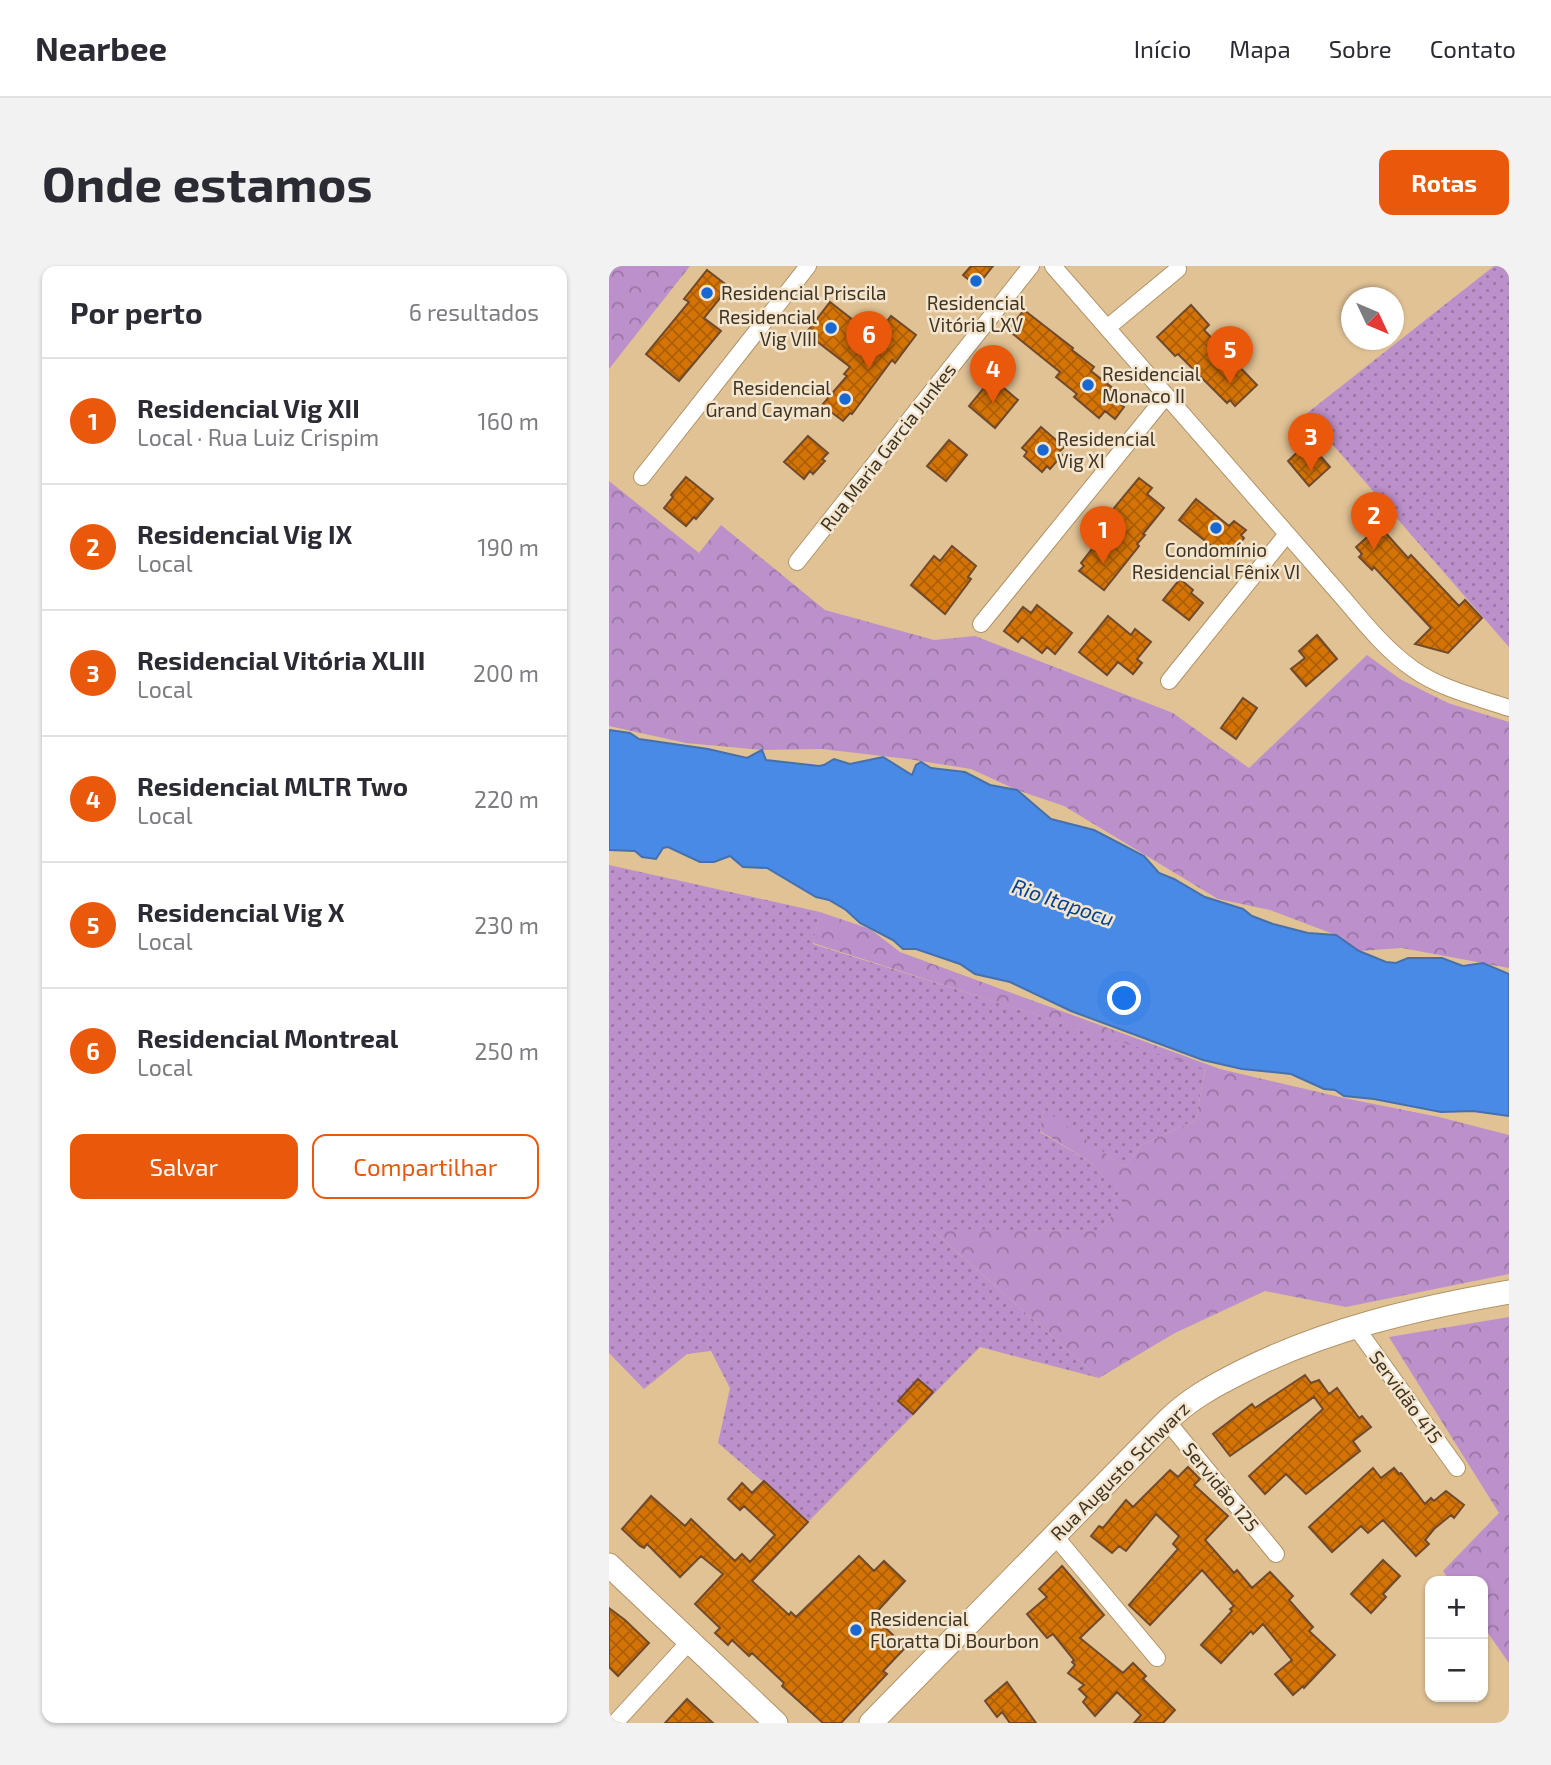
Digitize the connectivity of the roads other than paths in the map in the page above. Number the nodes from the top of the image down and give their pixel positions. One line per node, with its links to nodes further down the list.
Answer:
1 (808, 266): 7 (street)
2 (1031, 266): 9 (street, Rua Maria Garcia Junkes)
3 (1053, 266): 5 (street)
4 (1178, 269): 5 (street)
5 (1107, 328): 6 (street)
6 (1166, 396): 8 (street); 10 (street)
7 (642, 477)
8 (1287, 534): 11 (street); 12 (street)
9 (797, 562)
10 (981, 624)
11 (1169, 681)
12 (1509, 708)
13 (1509, 1293): 14 (main road, Rua Augusto Schwarz)
14 (1355, 1326): 15 (main road, Rua Augusto Schwarz); 16 (street, Servidão 415)
15 (1171, 1417): 17 (main road, Rua Augusto Schwarz); 18 (street, Servidão 125)
16 (1457, 1468)
17 (1054, 1535): 21 (street); 24 (main road, Rua Augusto Schwarz)
18 (1275, 1546)
19 (609, 1564): 20 (main road)
20 (690, 1641): 22 (street); 23 (main road)
21 (1157, 1658)
22 (615, 1723)
23 (776, 1723)
24 (871, 1723)

